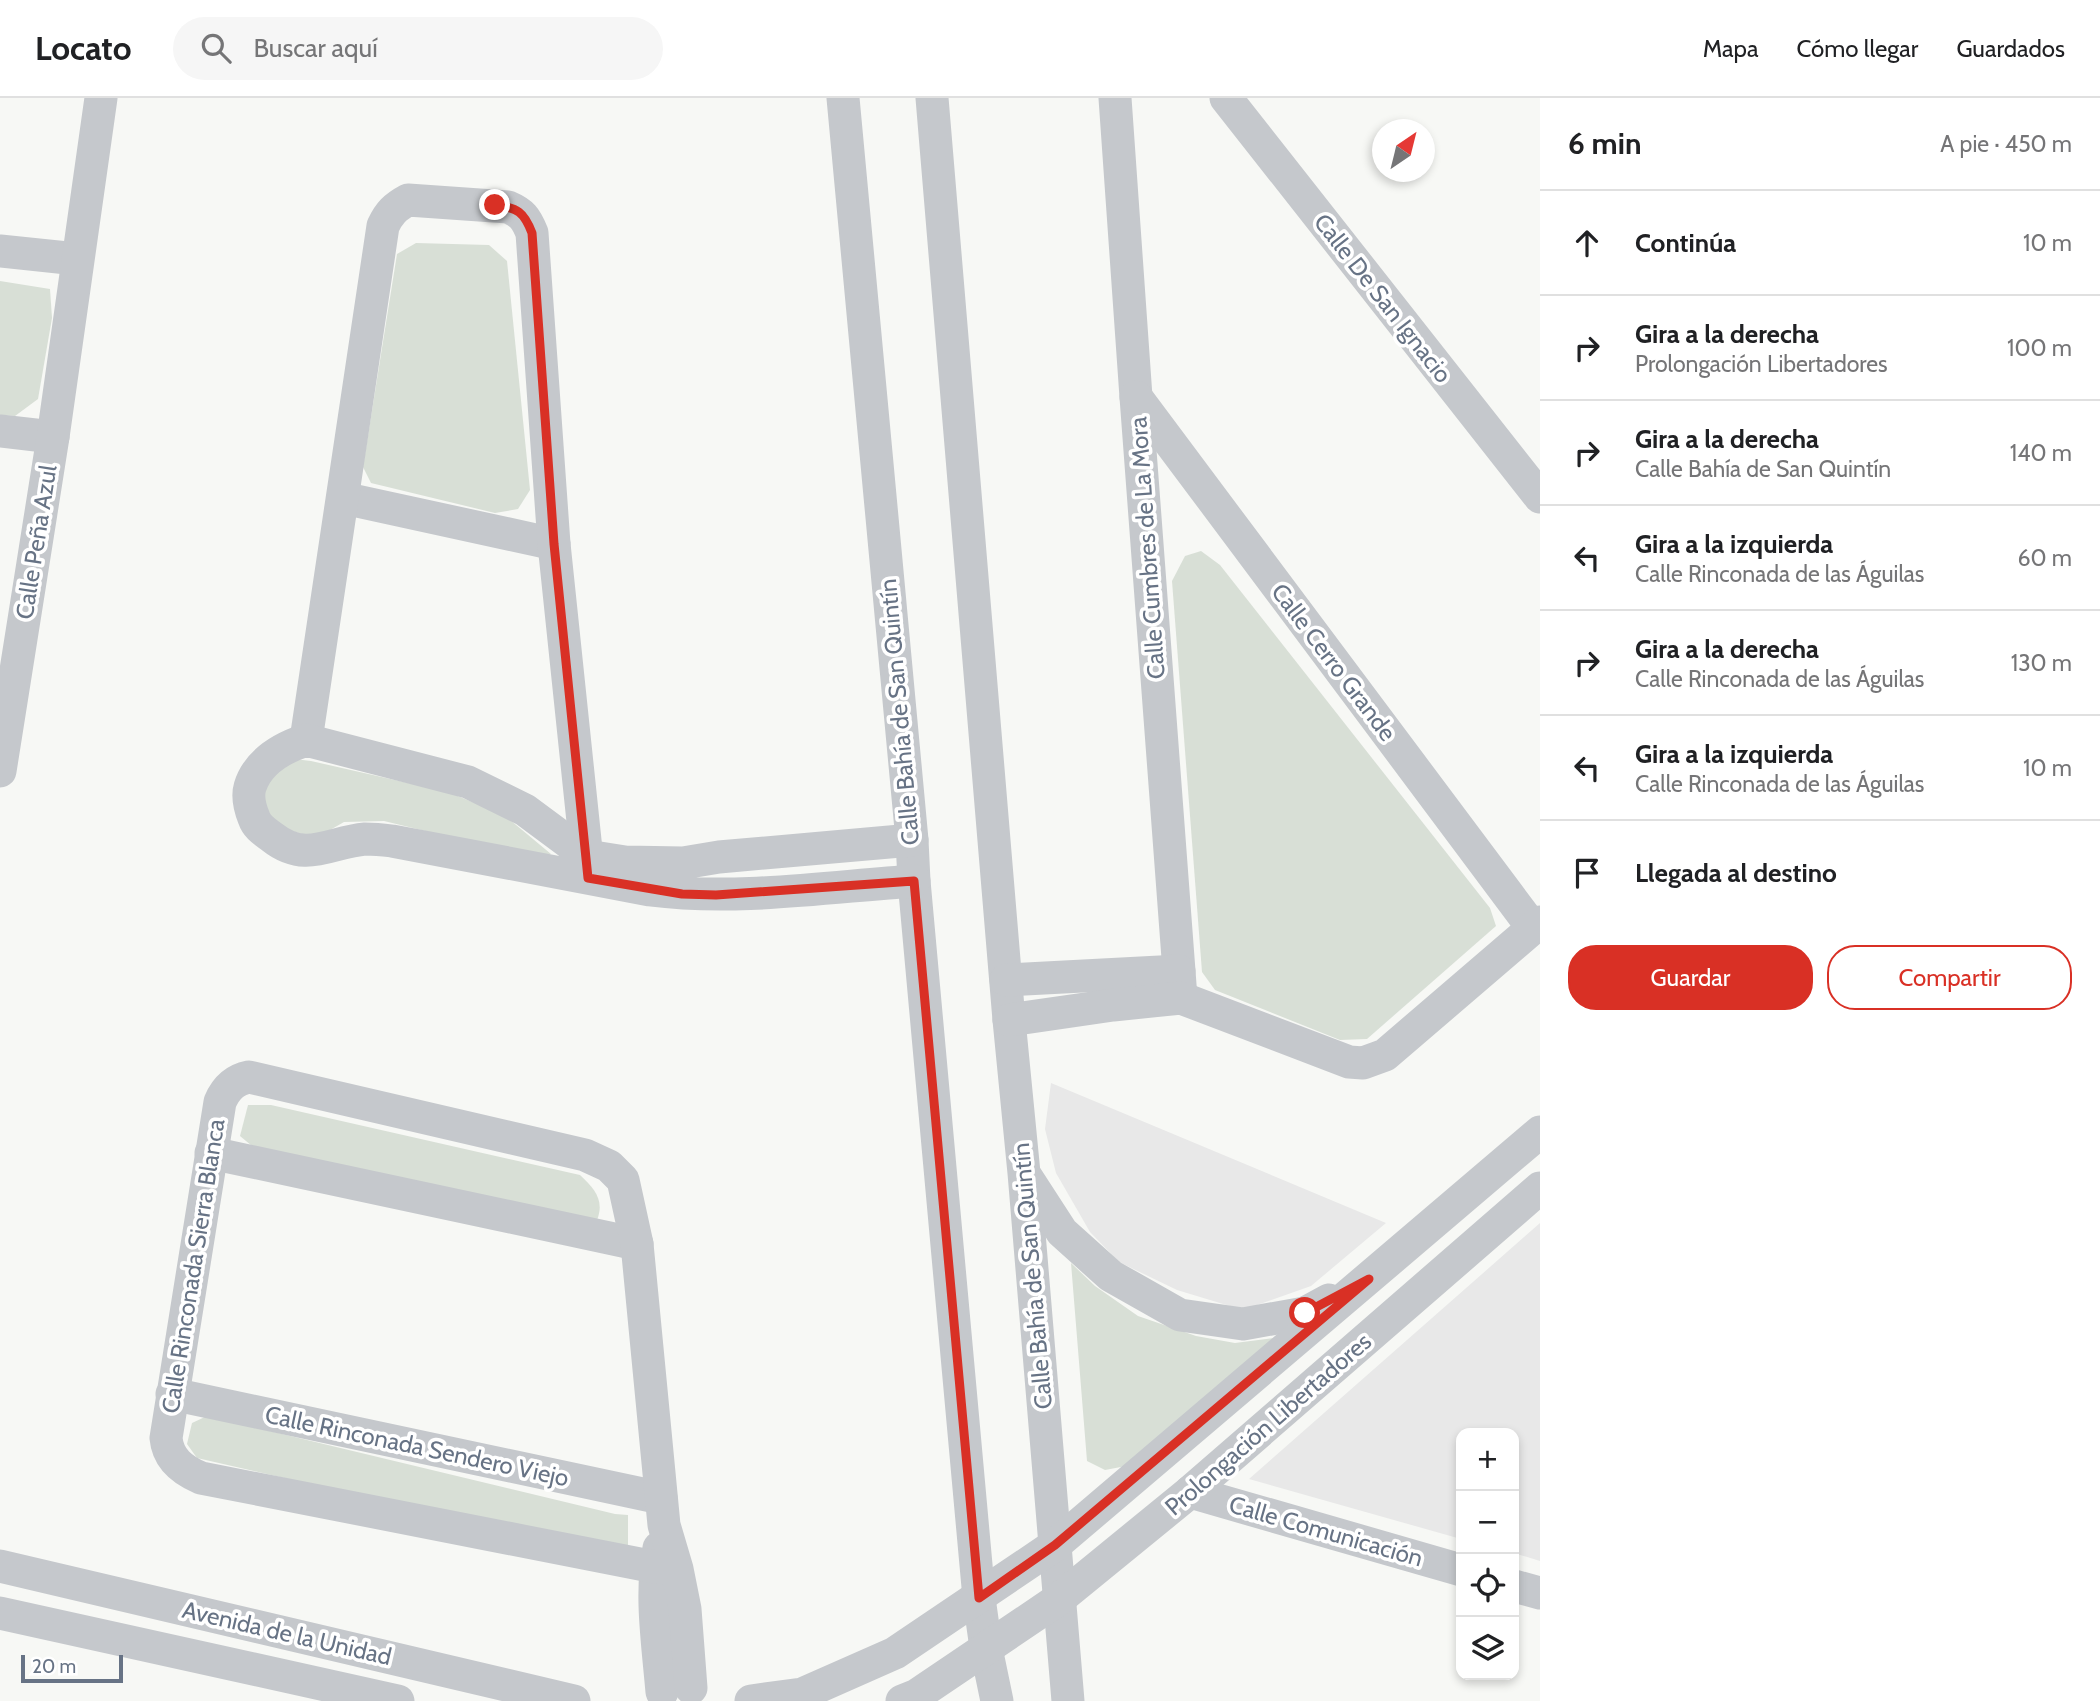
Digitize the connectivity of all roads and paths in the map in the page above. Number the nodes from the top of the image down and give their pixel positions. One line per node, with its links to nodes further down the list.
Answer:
1 (101, 98): 7 (street, Calle Peña Azul)
2 (843, 98): 17 (street, Calle Bahía de San Quintín)
3 (932, 98): 21 (street, Calle Bahía de San Quintín)
4 (1115, 98): 8 (street, Calle Cumbres de La Mora)
5 (1226, 98): 11 (street, Calle De San Ignacio)
6 (0, 251): 7 (street)
7 (77, 260): 10 (street, Calle Peña Azul)
8 (1136, 397): 20 (street, Calle Cerro Grande); 22 (street, Calle Cumbres de La Mora)
9 (0, 431): 10 (street, Calle Peña Azul)
10 (53, 437): 14 (street, Calle Peña Azul)
11 (1540, 497)
12 (343, 498): 13 (street); 13 (street); 15 (street)
13 (554, 544): 18 (street)
14 (6, 691): 16 (street, Calle Peña Azul)
15 (306, 740): 18 (street); 18 (street)
16 (0, 771)
17 (912, 840): 18 (street); 19 (street, Calle Bahía de San Quintín)
18 (587, 867): 19 (street)
19 (914, 881): 41 (street, Calle Bahía de San Quintín)
20 (1536, 925): 22 (street)
21 (1006, 980): 22 (street); 23 (street, Calle Bahía de San Quintín)
22 (1180, 985): 23 (street)
23 (1009, 1020): 26 (street, Calle Bahía de San Quintín)
24 (1540, 1132): 29 (street, Prolongación Libertadores)
25 (211, 1153): 28 (street); 28 (street, Calle Rinconada Sierra Blanca); 31 (street, Calle Rinconada Sierra Blanca)
26 (1024, 1174): 29 (street); 34 (street, Calle Bahía de San Quintín)
27 (1540, 1188): 30 (street, Prolongación Libertadores)
28 (637, 1244): 33 (street, Calle Rinconada Sierra Blanca)
29 (1369, 1279): 30 (street); 34 (street, Prolongación Libertadores)
30 (1399, 1311): 32 (street, Prolongación Libertadores)
31 (172, 1394): 33 (street, Calle Rinconada Sendero Viejo); 36 (street, Calle Rinconada Sierra Blanca)
32 (1190, 1492): 37 (street, Calle Comunicación); 42 (street, Prolongación Libertadores)
33 (663, 1512): 36 (street, Calle Rinconada Sierra Blanca)
34 (1055, 1545): 41 (street, Prolongación Libertadores); 42 (street, Calle Bahía de San Quintín)
35 (0, 1566): 38 (street, Avenida de la Unidad)
36 (666, 1568): 46 (street, Calle Rinconada Sierra Blanca)
37 (1456, 1569)
38 (64, 1581): 44 (street); 49 (street, Avenida de la Unidad)
39 (1519, 1587): 40 (street)
40 (1540, 1593)
41 (979, 1598): 45 (street, Calle Bahía de San Quintín); 50 (street)
42 (1059, 1599): 45 (street, Prolongación Libertadores); 47 (street, Calle Bahía de San Quintín)
43 (0, 1613): 44 (street, Avenida de la Unidad)
44 (56, 1625): 48 (street, Avenida de la Unidad)
45 (986, 1648): 51 (street); 52 (street, Calle Bahía de San Quintín)
46 (680, 1695)
47 (1075, 1699)
48 (398, 1701)
49 (574, 1701)
50 (751, 1701)
51 (902, 1701)
52 (997, 1701)

